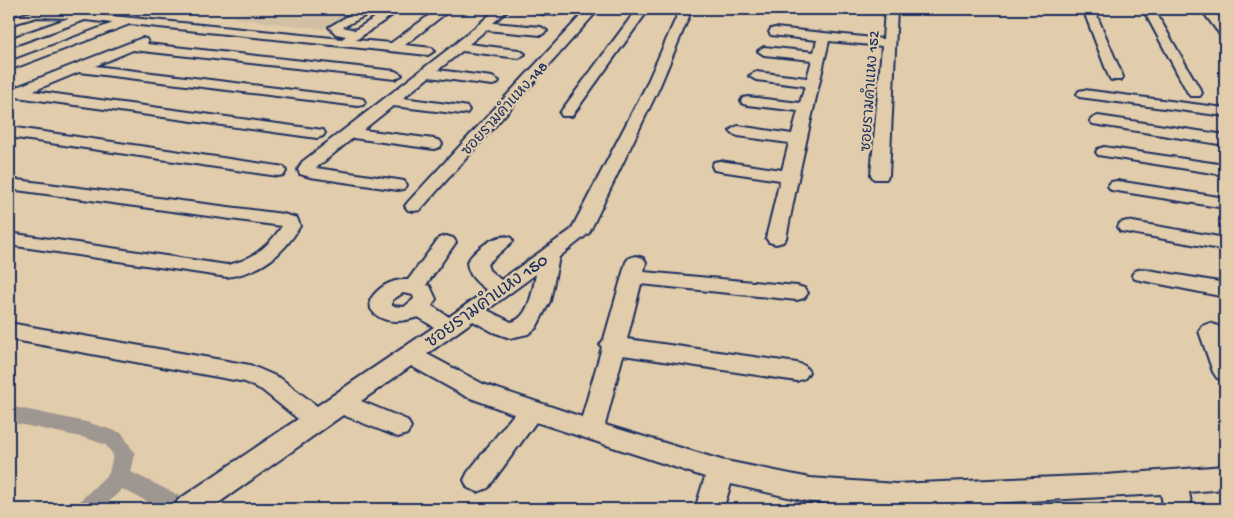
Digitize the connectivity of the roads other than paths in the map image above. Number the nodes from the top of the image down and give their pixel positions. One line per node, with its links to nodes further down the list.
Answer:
1 (372, 9): 24 (street)
2 (387, 9): 3 (street)
3 (395, 9): 24 (street)
4 (445, 9): 30 (street)
5 (503, 9): 20 (street)
6 (534, 9): 15 (street)
7 (593, 9): 72 (street, ซอยรามคำแหง 148)
8 (644, 9): 53 (street)
9 (686, 9): 79 (street, ซอยรามคำแหง 150)
10 (891, 9): 28 (street, ซอยรามคำแหง 152)
11 (1088, 9): 41 (street)
12 (1148, 9): 44 (street)
13 (1207, 9): 23 (street)
14 (57, 11): 16 (street); 18 (street)
15 (560, 11)
16 (86, 16): 17 (street); 27 (street)
17 (132, 20): 19 (street); 36 (street)
18 (9, 22)
19 (183, 25): 26 (street); 29 (street)
20 (484, 26): 21 (street); 31 (street)
21 (541, 31)
22 (775, 32): 25 (street)
23 (1225, 33)
24 (357, 34): 26 (street)
25 (824, 38): 28 (street); 35 (street)
26 (344, 42): 30 (street)
27 (9, 43)
28 (889, 43): 66 (street, ซอยรามคำแหง 152)
29 (131, 46): 37 (street); 39 (street)
30 (394, 47): 32 (street)
31 (458, 47): 34 (street); 38 (street)
32 (428, 51)
33 (764, 51): 35 (street)
34 (519, 54)
35 (820, 57): 43 (street)
36 (9, 66)
37 (79, 68): 45 (street); 49 (street)
38 (425, 73): 42 (street); 47 (street)
39 (395, 75)
40 (756, 76): 43 (street)
41 (1116, 77)
42 (492, 81)
43 (814, 83): 50 (street)
44 (1195, 93)
45 (11, 94): 57 (street)
46 (1084, 94): 52 (street)
47 (390, 101): 51 (street); 58 (street)
48 (748, 101): 50 (street)
49 (358, 102)
50 (806, 108): 59 (street)
51 (462, 110)
52 (1225, 112)
53 (566, 113)
54 (1098, 122): 60 (street)
55 (738, 131): 59 (street)
56 (9, 132): 64 (street)
57 (317, 133)
58 (350, 133): 61 (street); 69 (street)
59 (799, 140): 67 (street)
60 (1225, 140)
61 (434, 144)
62 (1104, 152): 65 (street)
63 (720, 166): 67 (street)
64 (278, 170)
65 (1225, 170)
66 (880, 175)
67 (789, 176): 74 (street)
68 (9, 184): 75 (street)
69 (398, 185)
70 (1116, 186): 71 (street)
71 (1225, 203)
72 (414, 206)
73 (1126, 227): 78 (street)
74 (776, 238)
75 (9, 239)
76 (503, 241): 82 (street)
77 (446, 242): 81 (street)
78 (1225, 244)
79 (550, 254): 82 (street, ซอยรามคำแหง 150); 86 (street)
80 (1142, 275): 83 (street)
81 (414, 286): 85 (street); 85 (street)
82 (501, 290): 86 (street, ซอยรามคำแหง 150)
83 (1225, 290)
84 (797, 293): 90 (street)
85 (419, 308): 87 (street)
86 (471, 311): 87 (street, ซอยรามคำแหง 150)
87 (450, 327): 91 (street, ซอยรามคำแหง 150)
88 (9, 330): 96 (street)
89 (1210, 330): 93 (street)
90 (612, 344): 92 (street); 98 (street)
91 (410, 354): 94 (street, ซอยรามคำแหง 150); 95 (street)
92 (797, 372)
93 (1225, 372)
94 (340, 403): 96 (street, ซอยรามคำแหง 150); 97 (street)
95 (531, 410): 98 (street); 101 (street)
96 (317, 420): 103 (street, ซอยรามคำแหง 150)
97 (398, 427)
98 (591, 430): 99 (street)
99 (721, 471): 102 (street); 104 (street)
100 (1225, 478): 102 (street)
101 (478, 480)
102 (1173, 482): 105 (street)
103 (188, 509)
104 (709, 509)
105 (1178, 509)

